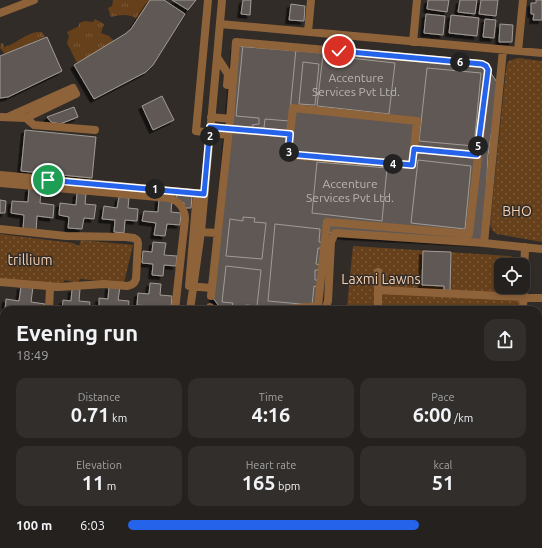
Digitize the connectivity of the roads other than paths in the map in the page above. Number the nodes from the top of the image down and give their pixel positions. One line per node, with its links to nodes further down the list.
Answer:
1 (34, 0): 7 (street)
2 (208, 0): 21 (street)
3 (222, 0): 8 (street)
4 (311, 0): 9 (street)
5 (417, 0): 10 (street)
6 (523, 0): 12 (street)
7 (0, 13)
8 (220, 24): 9 (street); 14 (street)
9 (308, 32): 10 (street)
10 (416, 42): 11 (street)
11 (503, 50): 12 (street); 32 (street)
12 (518, 51): 13 (street)
13 (542, 53)
14 (217, 57): 15 (street); 17 (street)
15 (225, 112)
16 (4, 117): 18 (street); 18 (street)
17 (211, 117): 19 (street); 21 (street)
18 (26, 118): 20 (street)
19 (230, 119): 22 (street); 25 (street)
20 (95, 130)
21 (210, 130): 22 (street); 28 (street)
22 (228, 132): 23 (street); 31 (street)
23 (290, 134): 24 (street); 24 (street)
24 (414, 149): 25 (street)
25 (477, 155): 45 (street)
26 (0, 175): 28 (street)
27 (0, 183): 43 (street)
28 (201, 193): 30 (street); 37 (street)
29 (0, 229): 38 (street)
30 (201, 232): 31 (street); 37 (street)
31 (217, 233): 37 (street)
32 (484, 243): 33 (street); 46 (street)
33 (524, 246): 34 (street); 40 (street)
34 (542, 249)
35 (378, 272): 39 (street)
36 (0, 282): 38 (street)
37 (194, 286): 44 (street)
38 (50, 287): 42 (street)
39 (378, 290): 40 (street); 47 (street)
40 (524, 296): 41 (street); 48 (street)
41 (542, 298)
42 (49, 306)
43 (175, 306)
44 (191, 306)
45 (318, 306)
46 (326, 306)
47 (378, 306)
48 (523, 306)

